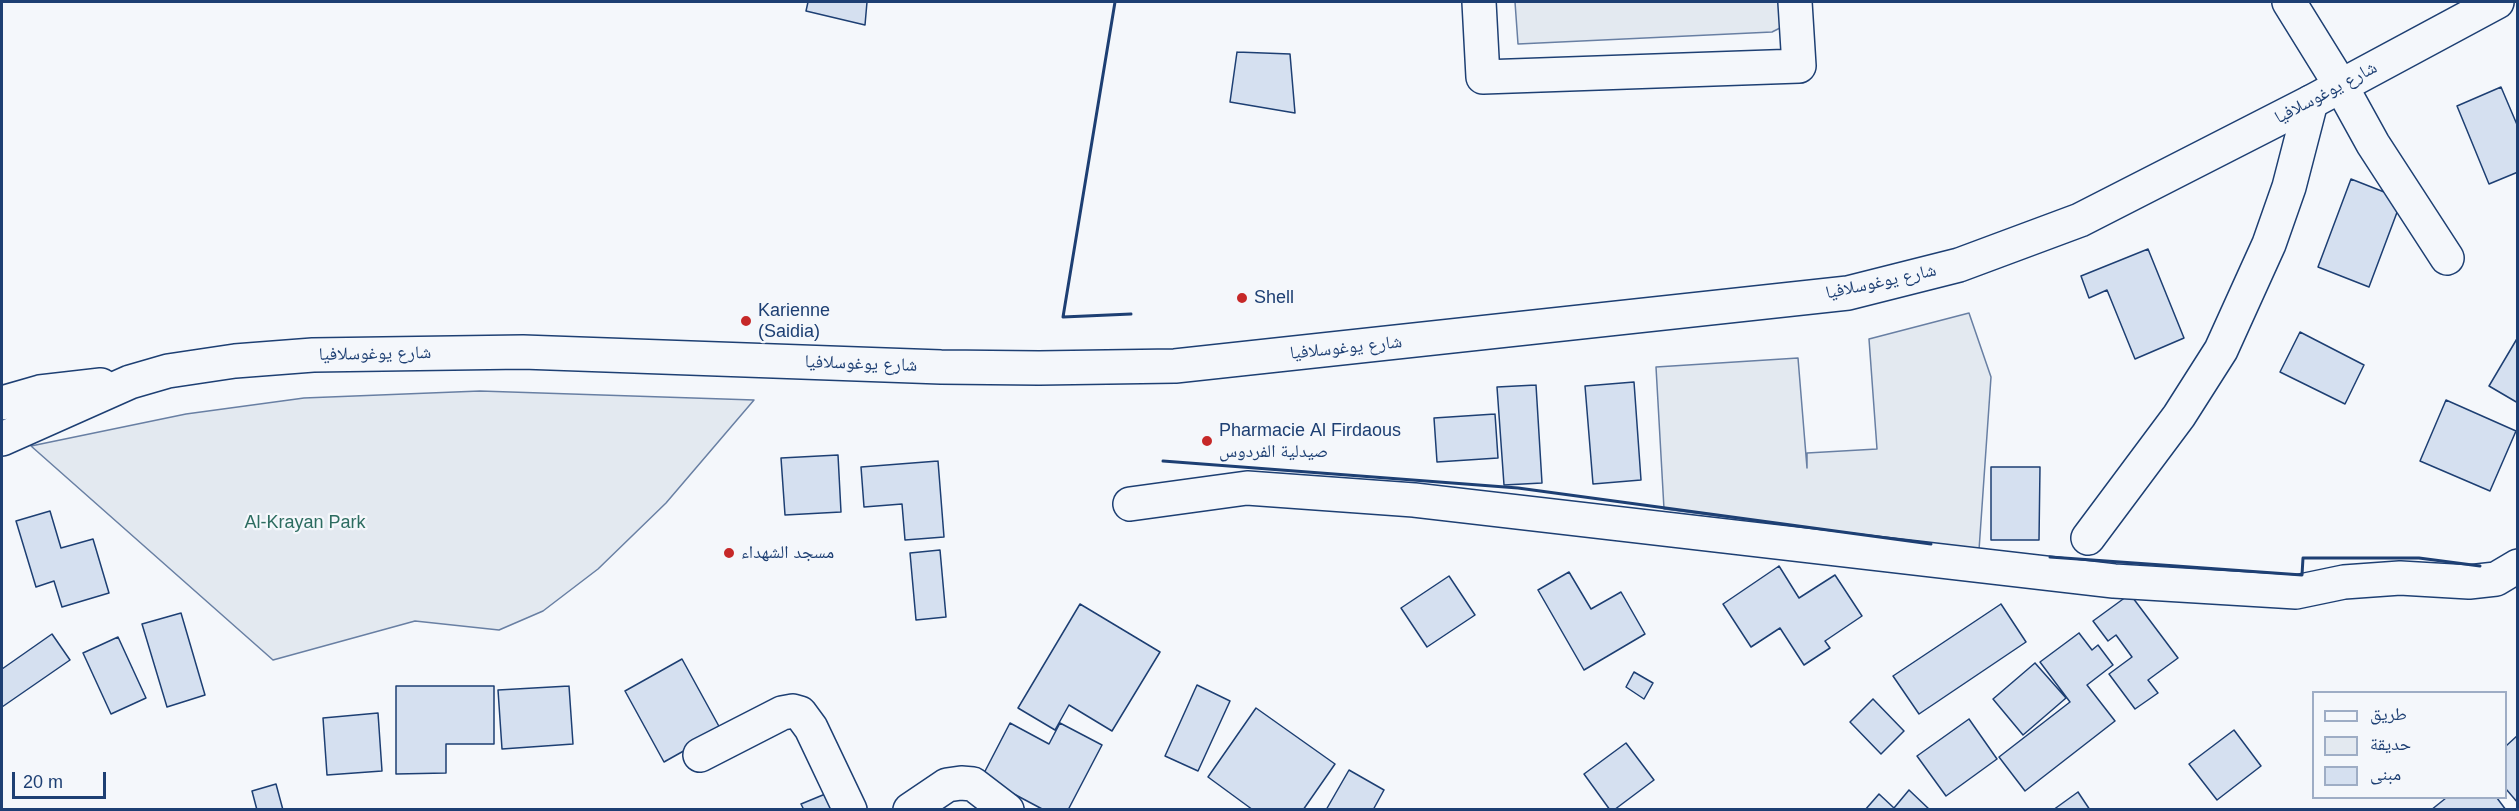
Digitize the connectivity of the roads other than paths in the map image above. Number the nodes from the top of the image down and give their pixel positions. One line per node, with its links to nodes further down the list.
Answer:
1 (1479, 2): 2 (main road)
2 (1795, 2)
3 (2289, 2): 5 (main road)
4 (2497, 2): 5 (main road, شارع يوغوسلافيا)
5 (2341, 86): 6 (main road, شارع يوغوسلافيا); 7 (main road)
6 (2311, 102): 8 (main road, شارع يوغوسلافيا); 12 (main road)
7 (2447, 258)
8 (130, 382): 9 (main road); 10 (main road)
9 (2, 403)
10 (2, 439)
11 (1130, 504): 13 (main road)
12 (2088, 538)
13 (2517, 566)
14 (700, 755): 15 (main road)
15 (850, 810)
16 (910, 810): 17 (main road)
17 (1007, 810)

